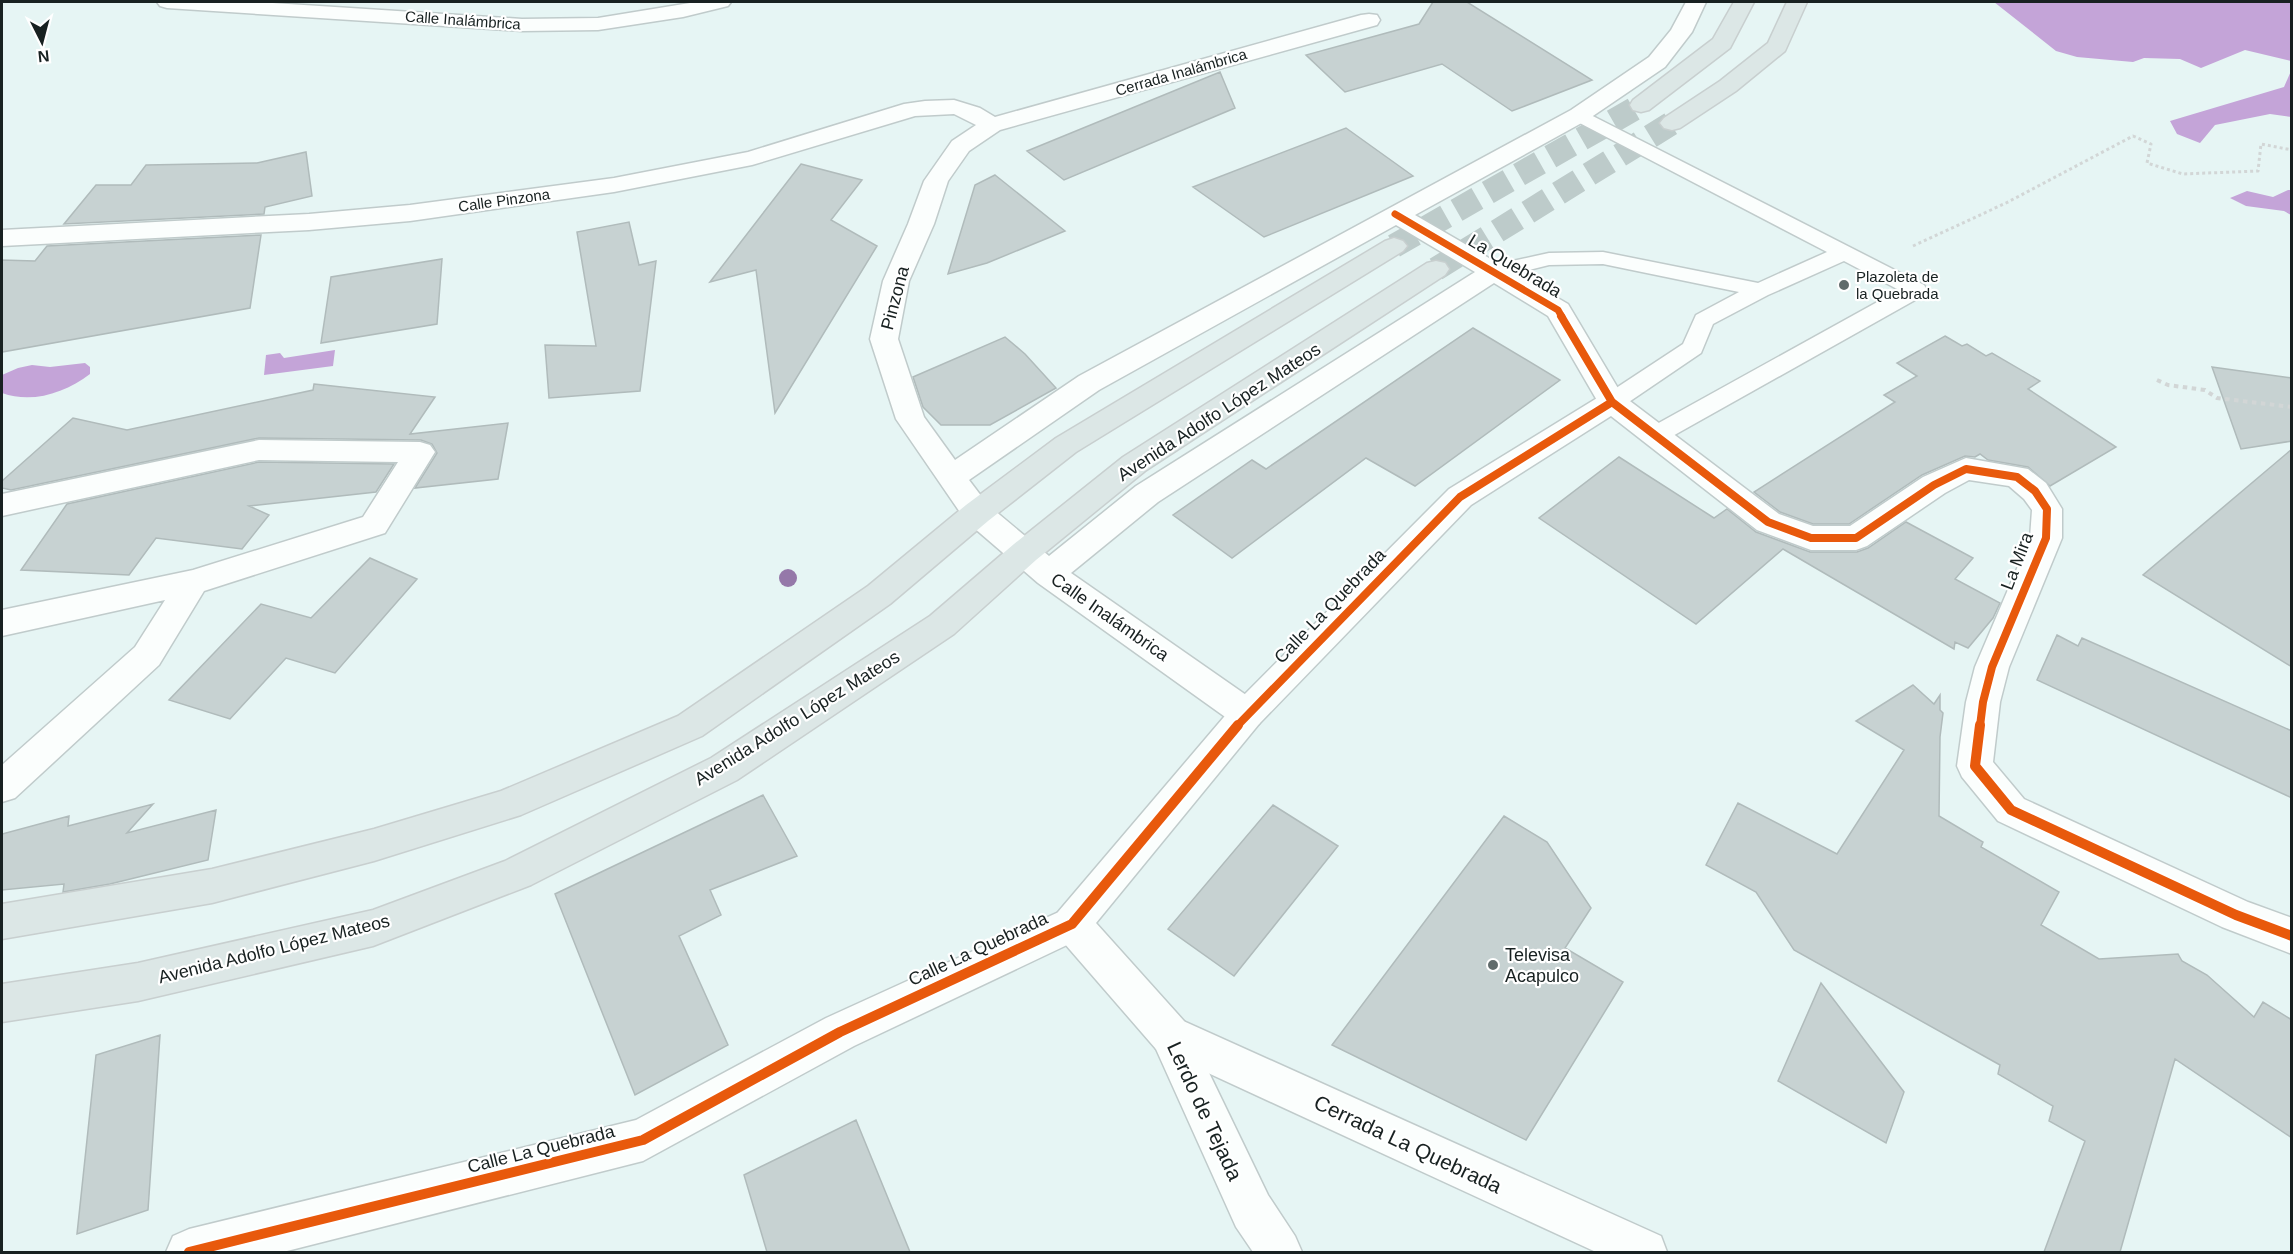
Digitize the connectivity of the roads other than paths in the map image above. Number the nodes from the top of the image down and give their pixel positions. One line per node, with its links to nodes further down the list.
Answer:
1 (167, 2): 2 (street, Calle Inalámbrica)
2 (721, 2)
3 (1696, 2): 8 (street)
4 (1744, 2): 7 (main road)
5 (1797, 2): 9 (main road)
6 (1369, 20): 10 (street, Cerrada Inalámbrica)
7 (1641, 105)
8 (1578, 115): 11 (street); 14 (lane)
9 (1672, 123)
10 (992, 125): 12 (street, Calle Pinzona); 20 (street, Pinzona)
11 (1395, 214): 16 (street, La Quebrada); 20 (street)
12 (2, 238)
13 (1395, 246): 22 (main road)
14 (1846, 252): 17 (lane); 19 (lane)
15 (1436, 269): 23 (main road, Avenida Adolfo López Mateos)
16 (1493, 272): 17 (lane); 18 (street, La Quebrada); 23 (street)
17 (1760, 290): 18 (lane)
18 (1612, 402): 19 (street, La Mira); 26 (street, Calle La Quebrada)
19 (1654, 436): 30 (street, La Mira)
20 (952, 476): 22 (street, Pinzona)
21 (2, 505): 24 (street)
22 (977, 513): 23 (street, Calle Inalámbrica); 28 (main road)
23 (1037, 563): 26 (street, Calle Inalámbrica); 31 (main road, Avenida Adolfo López Mateos)
24 (193, 582): 25 (street); 27 (street)
25 (2, 623)
26 (1247, 714): 29 (street, Calle La Quebrada)
27 (2, 787)
28 (2, 922)
29 (1072, 924): 32 (street, Lerdo de Tejada); 33 (street, Calle La Quebrada)
30 (2292, 936)
31 (2, 1003)
32 (1170, 1035): 35 (street, Lerdo de Tejada); 36 (street, Cerrada La Quebrada)
33 (308, 1238): 34 (street, Calle La Quebrada)
34 (189, 1252)
35 (1279, 1252)
36 (1645, 1252)

